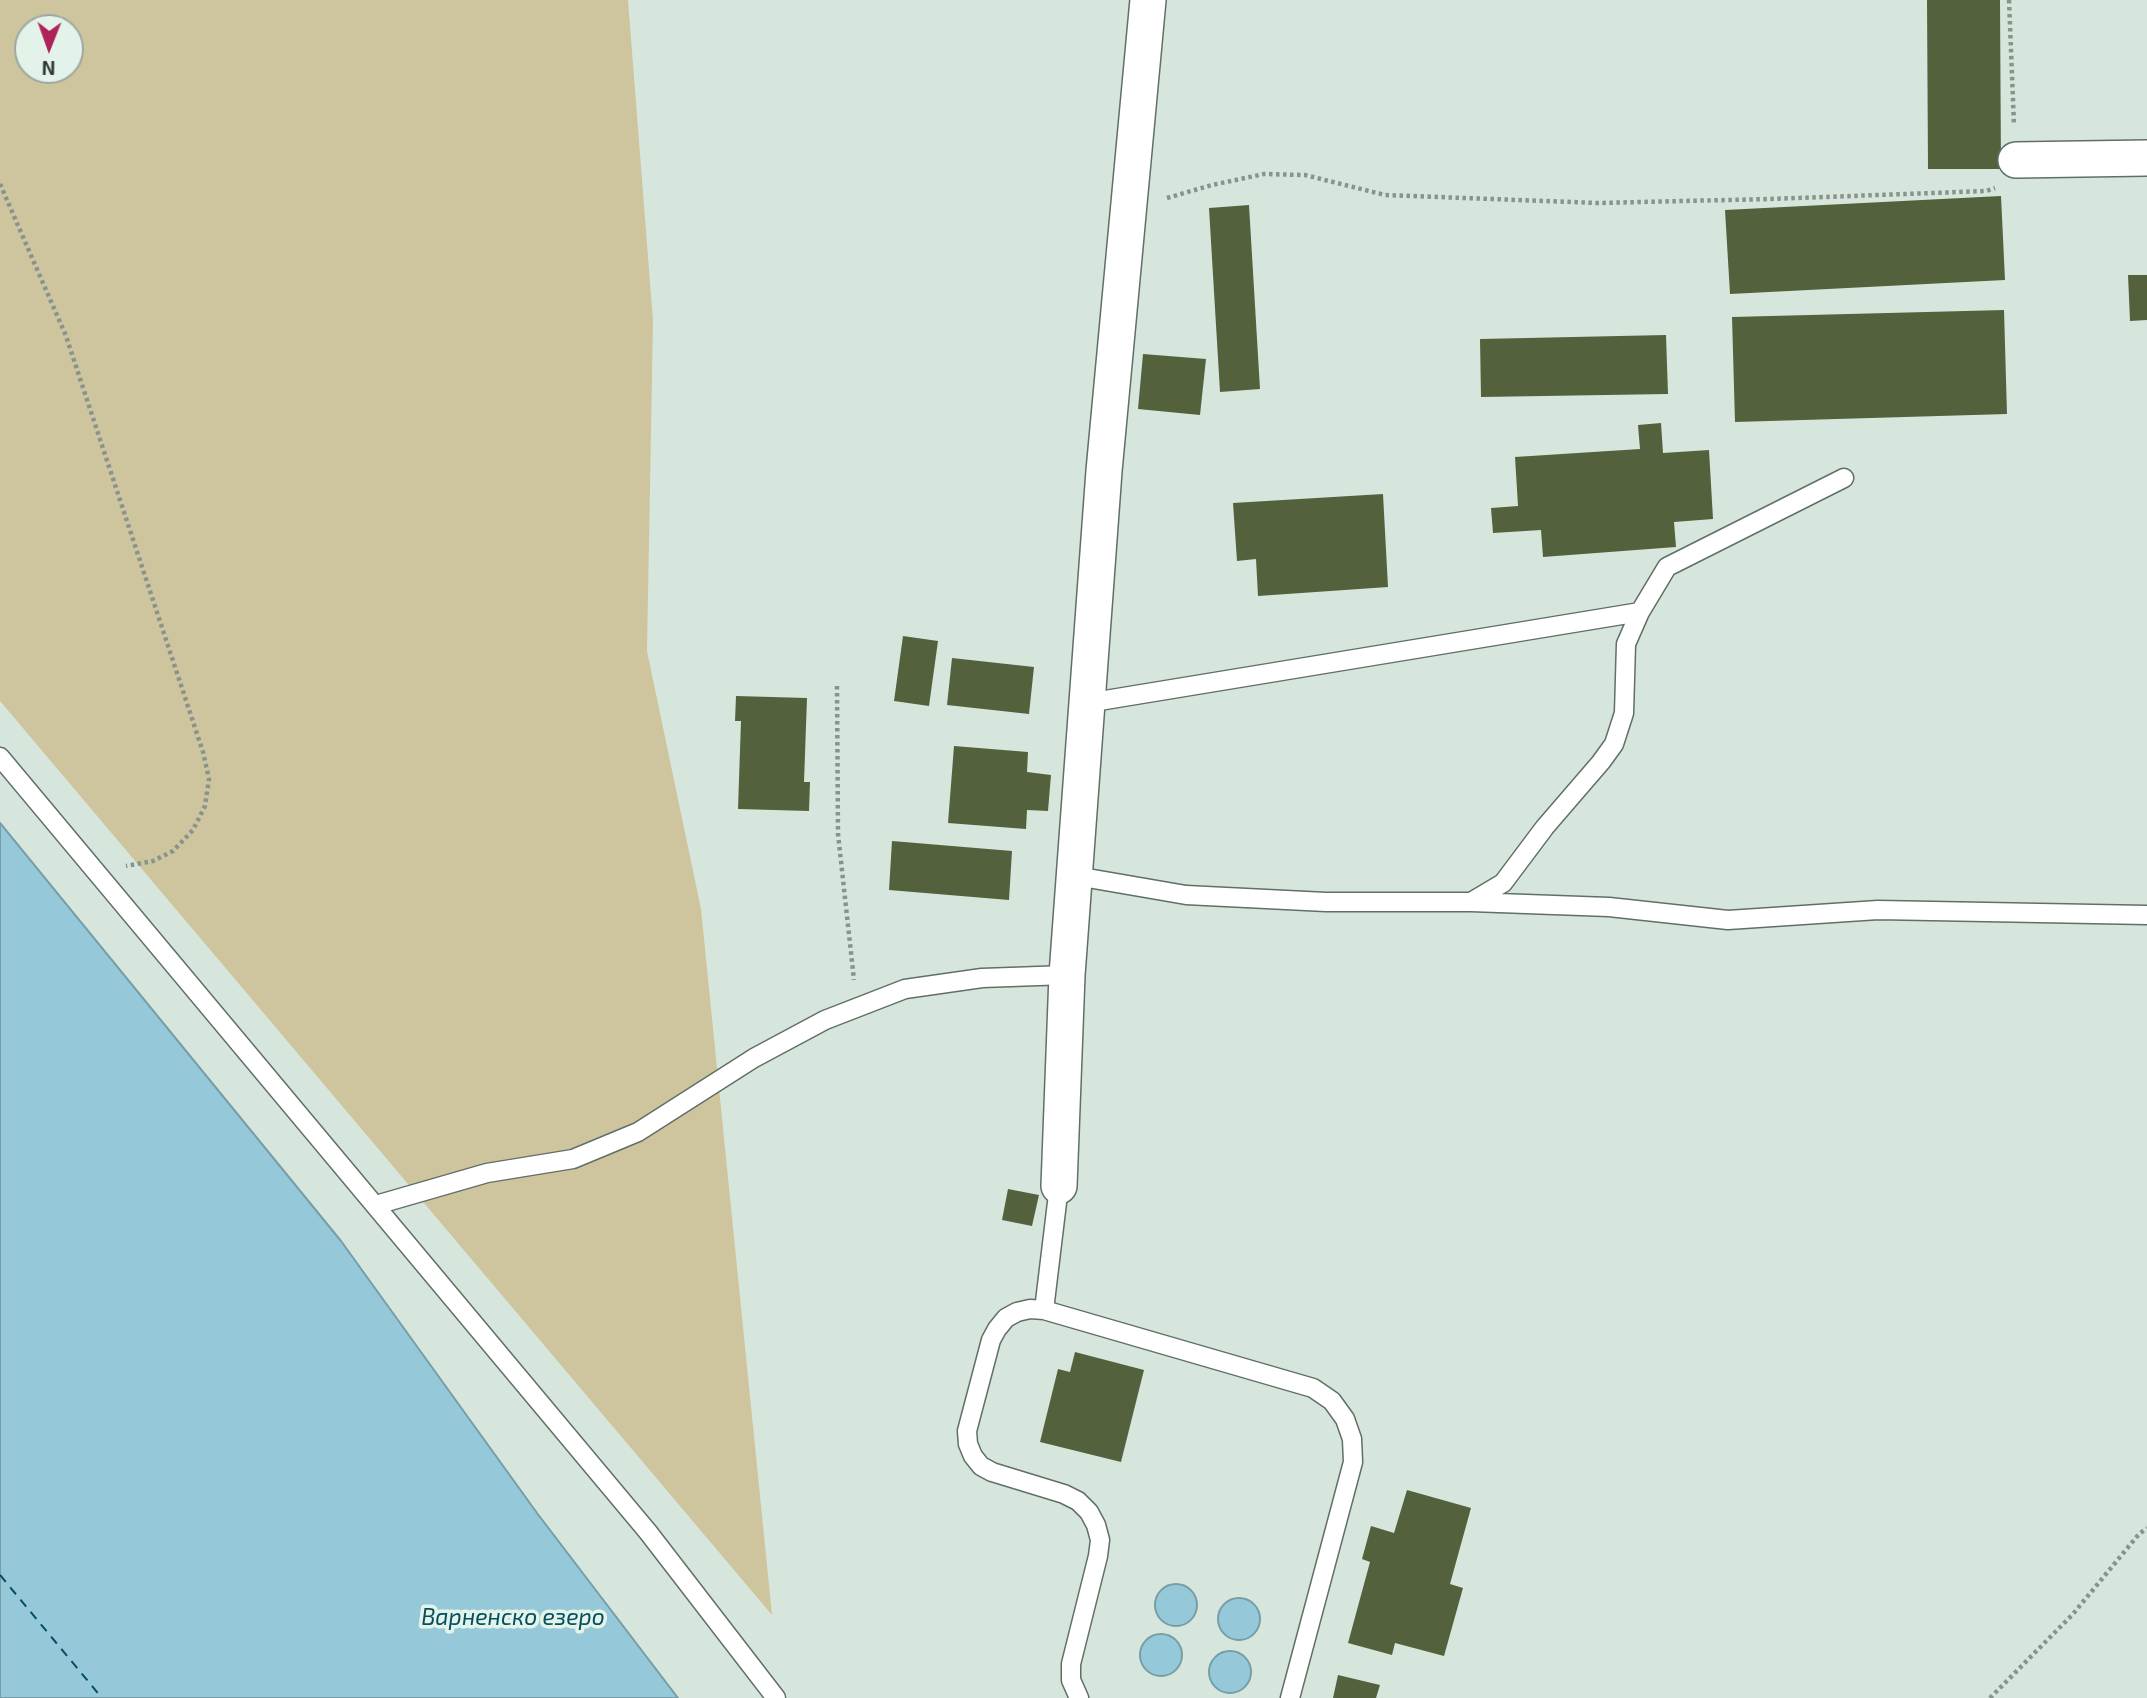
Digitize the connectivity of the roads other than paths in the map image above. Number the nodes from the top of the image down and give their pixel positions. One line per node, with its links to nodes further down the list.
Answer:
1 (1149, 0): 6 (street)
2 (2147, 158): 3 (street)
3 (2016, 160)
4 (1844, 478): 5 (lane)
5 (1640, 612): 6 (lane); 9 (lane)
6 (1087, 703): 8 (street)
7 (0, 757): 13 (lane)
8 (1076, 876): 9 (lane); 11 (street)
9 (1471, 902): 10 (lane)
10 (2147, 915)
11 (1067, 975): 12 (street); 13 (lane)
12 (1059, 1186): 14 (lane)
13 (376, 1205): 15 (lane)
14 (1044, 1310): 16 (lane); 17 (lane)
15 (776, 1698)
16 (1079, 1698)
17 (1290, 1698)

